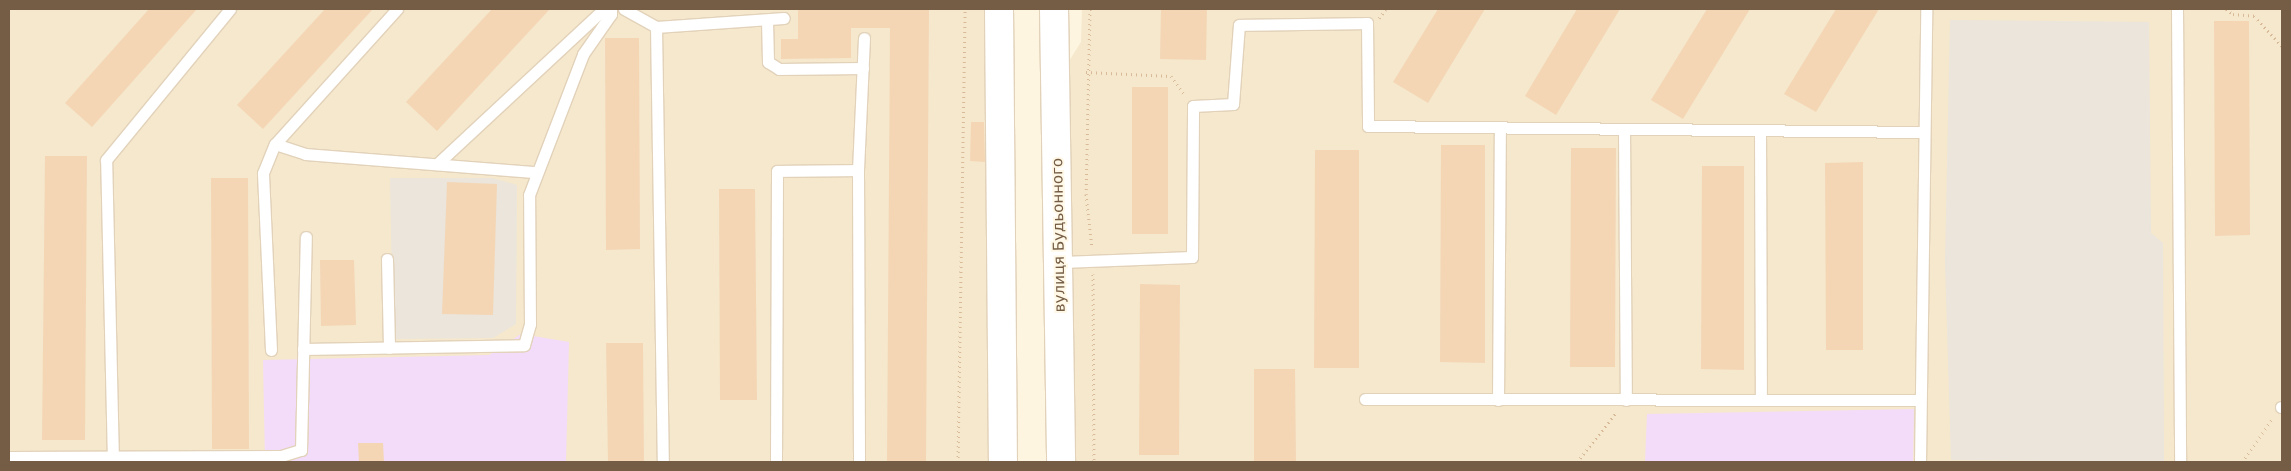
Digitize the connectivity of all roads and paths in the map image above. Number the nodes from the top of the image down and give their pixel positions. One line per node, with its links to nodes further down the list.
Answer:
1 (230, 9): 43 (lane)
2 (397, 9): 25 (lane)
3 (604, 9): 26 (lane)
4 (611, 9): 28 (lane)
5 (624, 9): 15 (lane)
6 (965, 9): 48 (path)
7 (999, 9): 49 (main road)
8 (1054, 9): 32 (main road, вулиця Будьонного)
9 (1090, 9): 19 (path)
10 (1926, 9): 24 (lane)
11 (2176, 9): 54 (lane)
12 (2226, 9): 17 (path)
13 (784, 18): 14 (lane)
14 (767, 20): 15 (lane); 18 (lane)
15 (656, 27): 45 (lane)
16 (864, 38): 18 (lane)
17 (2282, 46)
18 (863, 68): 27 (lane)
19 (1086, 72): 20 (path); 31 (path)
20 (1193, 106): 21 (lane); 31 (lane)
21 (1500, 128): 22 (lane); 37 (lane)
22 (1624, 129): 23 (lane); 38 (lane)
23 (1760, 130): 24 (lane); 39 (lane)
24 (1924, 132): 40 (lane)
25 (276, 144): 26 (lane); 35 (lane)
26 (437, 164): 28 (lane)
27 (858, 170): 46 (lane); 47 (lane)
28 (536, 172): 33 (lane)
29 (306, 237): 34 (lane)
30 (387, 259): 33 (lane)
31 (1093, 261): 32 (lane); 51 (path)
32 (1061, 262): 50 (main road, вулиця Будьонного)
33 (389, 348): 34 (lane)
34 (303, 349): 44 (lane)
35 (271, 350)
36 (1365, 399): 37 (lane)
37 (1498, 400): 38 (lane)
38 (1626, 400): 39 (lane); 52 (path)
39 (1761, 400): 40 (lane)
40 (1920, 400): 53 (lane)
41 (2282, 407): 55 (path)
42 (9, 457): 43 (lane)
43 (113, 459): 44 (lane)
44 (269, 459)
45 (664, 462)
46 (776, 462)
47 (859, 462)
48 (958, 462)
49 (1003, 462)
50 (1061, 462)
51 (1094, 462)
52 (1577, 462)
53 (1920, 462)
54 (2180, 462)
55 (2242, 462)

